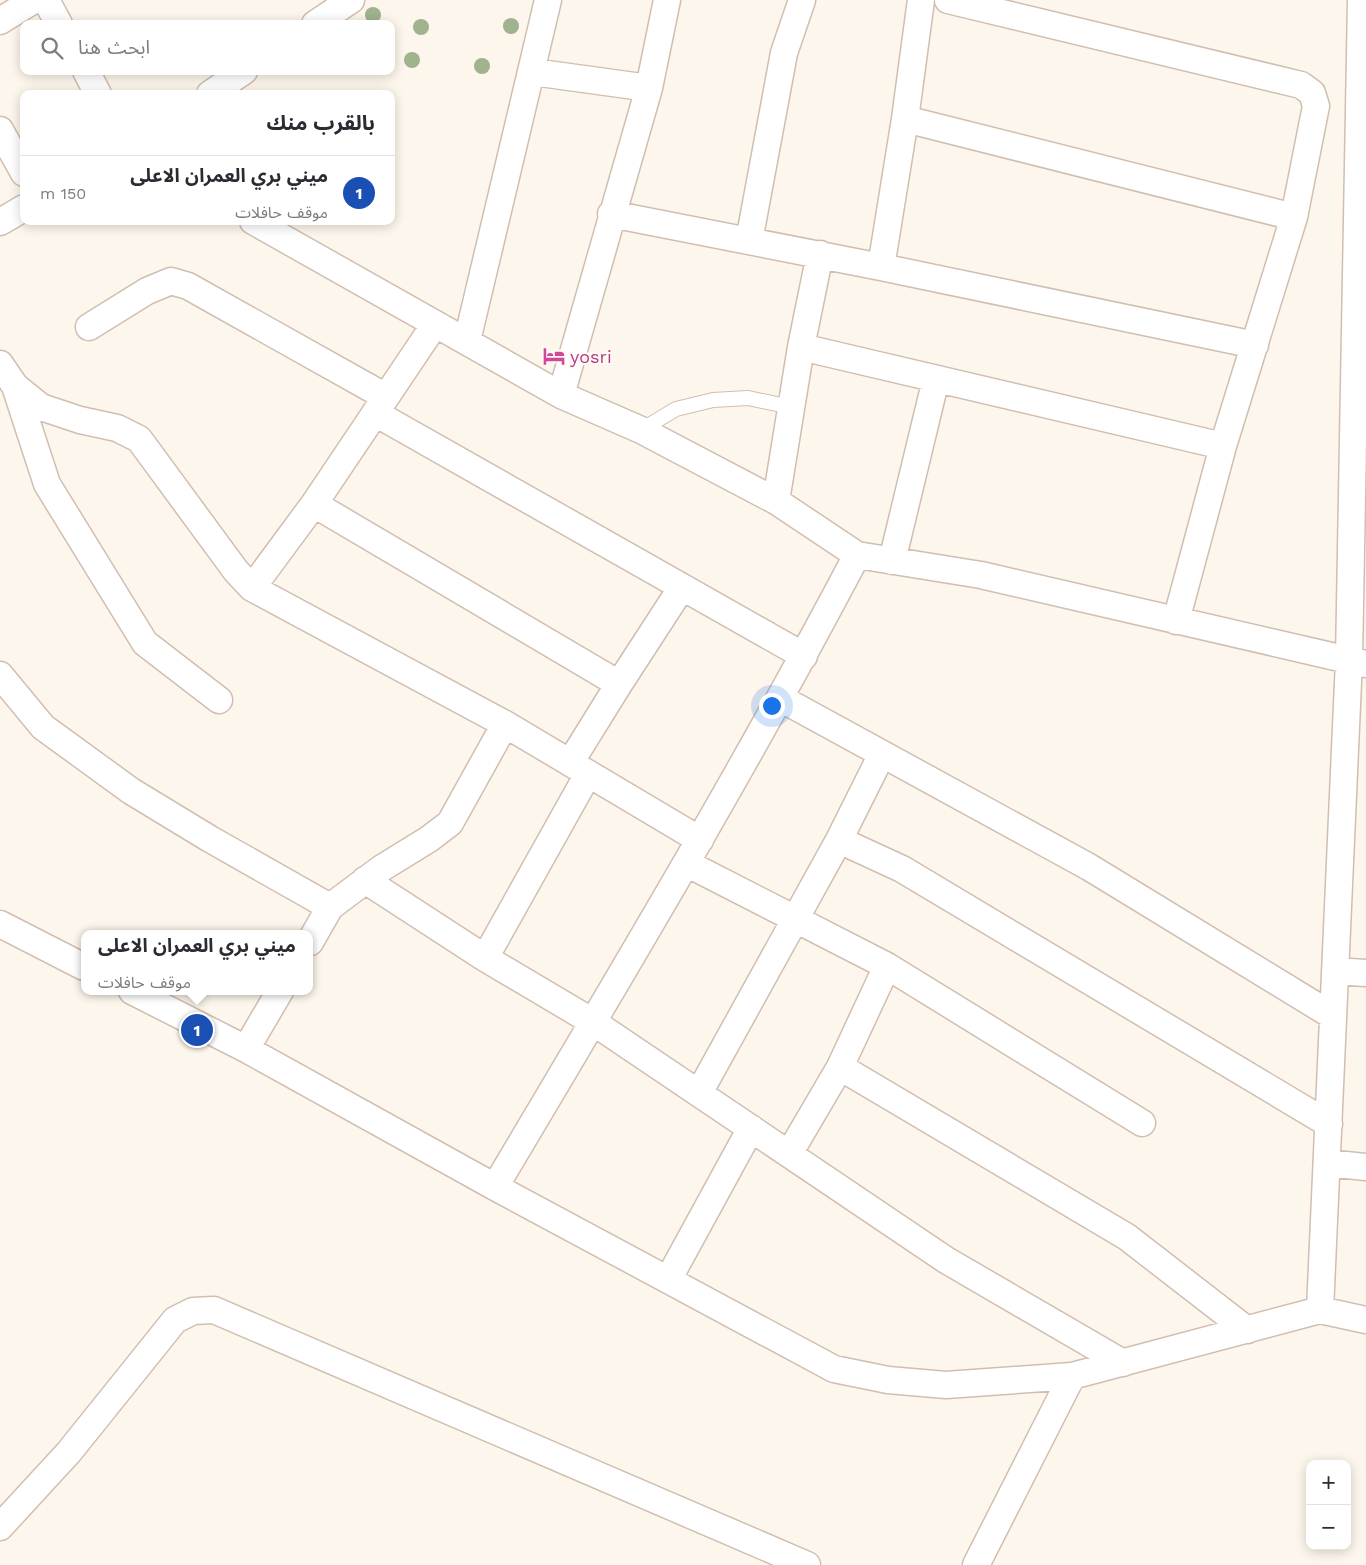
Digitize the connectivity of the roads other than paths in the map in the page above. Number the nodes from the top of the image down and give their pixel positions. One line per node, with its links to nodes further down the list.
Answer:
1 (34, 0): 12 (street)
2 (46, 0): 11 (street)
3 (351, 0): 10 (street)
4 (548, 0): 13 (street)
5 (667, 0): 16 (street)
6 (802, 0): 28 (street)
7 (921, 0): 20 (street)
8 (948, 0): 25 (street)
9 (1361, 0): 19 (street)
10 (322, 13)
11 (57, 20)
12 (0, 21)
13 (533, 72): 16 (street); 34 (street)
14 (88, 75): 17 (street)
15 (238, 75): 18 (street)
16 (649, 88): 24 (street)
17 (96, 90)
18 (216, 90)
19 (1362, 117): 31 (street)
20 (906, 119): 25 (street); 30 (street)
21 (0, 130): 22 (street)
22 (20, 166)
23 (20, 210): 26 (street)
24 (612, 214): 28 (street); 40 (street)
25 (1294, 217): 35 (street)
26 (0, 222)
27 (260, 225): 32 (street)
28 (749, 241): 29 (street)
29 (820, 254): 30 (street); 36 (street)
30 (881, 266): 35 (street)
31 (1360, 323): 53 (street)
32 (435, 324): 34 (street); 41 (street)
33 (89, 327): 41 (street)
34 (467, 341): 40 (street)
35 (1255, 345): 44 (street)
36 (801, 347): 38 (street); 42 (street)
37 (0, 364): 39 (street)
38 (936, 379): 44 (street); 48 (street)
39 (15, 386): 50 (street); 57 (street)
40 (561, 395): 43 (street)
41 (380, 405): 46 (street); 49 (street)
42 (791, 407): 43 (lane); 45 (street)
43 (641, 430): 45 (street)
44 (1223, 446): 51 (street)
45 (776, 500): 47 (street)
46 (314, 504): 50 (street); 55 (street)
47 (857, 555): 48 (street); 52 (street)
48 (892, 561): 51 (street)
49 (682, 587): 52 (street); 55 (street)
50 (252, 588): 58 (street)
51 (1176, 620): 53 (street)
52 (804, 656): 56 (street)
53 (1358, 662): 72 (street)
54 (0, 675): 65 (street)
55 (619, 684): 60 (street)
56 (780, 698): 59 (street); 61 (street)
57 (219, 700)
58 (505, 724): 60 (street); 64 (street)
59 (882, 754): 62 (street); 76 (street)
60 (579, 768): 61 (street); 69 (street)
61 (700, 840): 63 (street)
62 (839, 840): 66 (street); 82 (street)
63 (686, 863): 66 (street); 77 (street)
64 (366, 880): 65 (street); 69 (street)
65 (330, 907): 68 (street)
66 (794, 919): 71 (street); 80 (street)
67 (0, 924): 70 (street)
68 (313, 937)
69 (485, 958): 77 (street)
70 (81, 965)
71 (886, 966): 79 (street); 81 (street)
72 (1335, 971): 73 (street); 76 (street)
73 (1366, 973)
74 (140, 995): 78 (street)
75 (278, 995): 78 (street)
76 (1333, 1016): 82 (street)
77 (592, 1022): 80 (street); 87 (street)
78 (246, 1049): 87 (street)
79 (840, 1067): 84 (street); 91 (street)
80 (699, 1093): 83 (street)
81 (1142, 1123)
82 (1328, 1124): 85 (street)
83 (751, 1128): 84 (street); 88 (street)
84 (789, 1154): 92 (street)
85 (1327, 1163): 86 (street); 89 (street)
86 (1366, 1167)
87 (495, 1187): 88 (street)
88 (668, 1280): 93 (street)
89 (1320, 1310): 90 (street); 91 (street)
90 (1366, 1320)
91 (1247, 1330): 92 (street)
92 (1123, 1363): 93 (street)
93 (1072, 1376): 96 (street)
94 (0, 1526): 95 (street)
95 (807, 1565)
96 (976, 1565)

